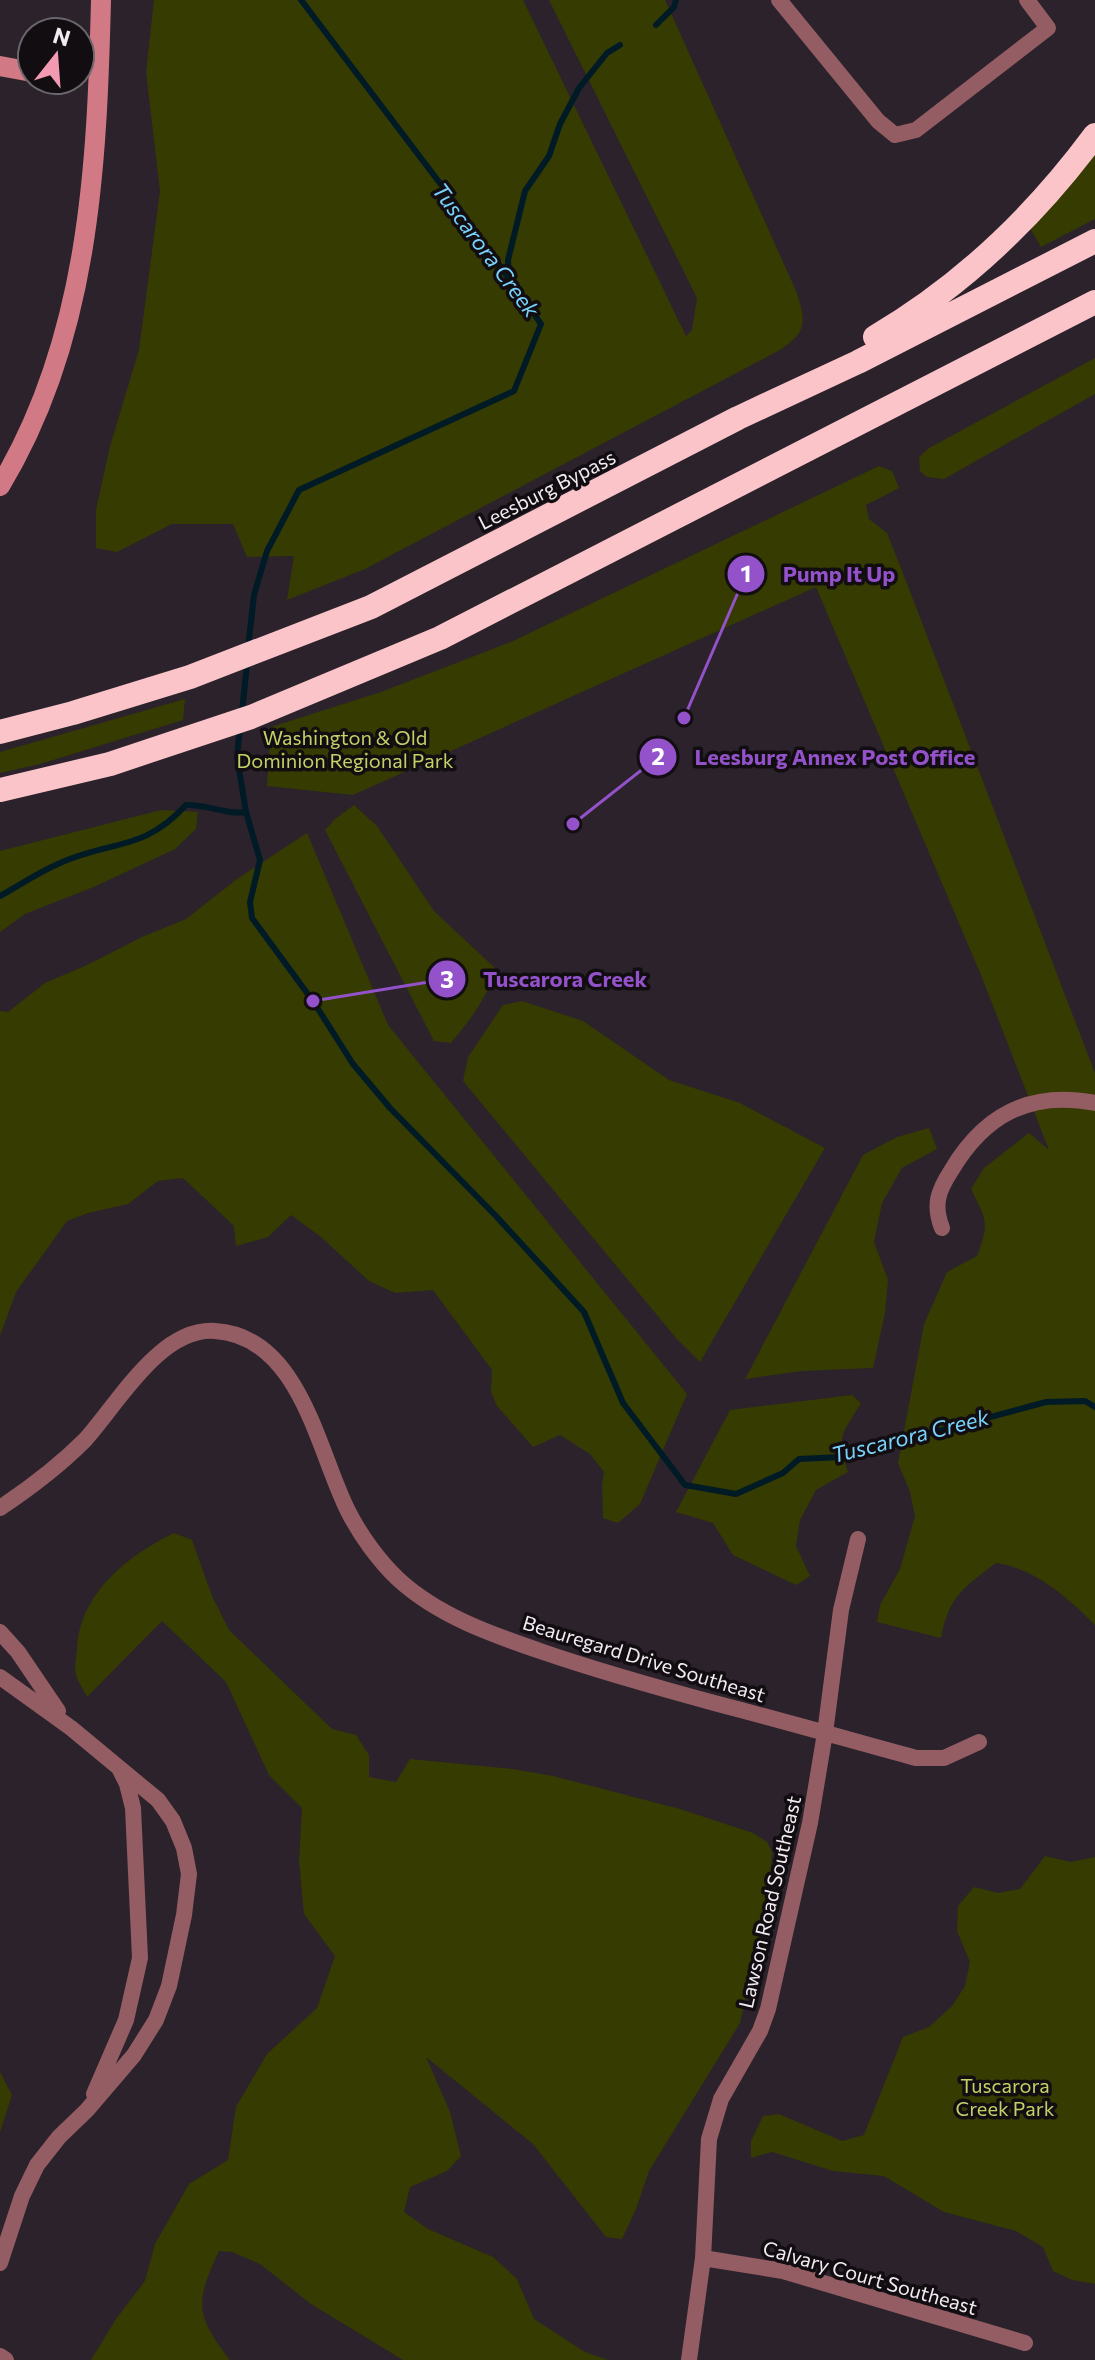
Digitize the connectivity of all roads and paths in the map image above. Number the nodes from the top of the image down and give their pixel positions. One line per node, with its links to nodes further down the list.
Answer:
1 (101, 0): 4 (main road)
2 (779, 0): 3 (street)
3 (1027, 0)
4 (96, 36)
5 (89, 96): 10 (main road)
6 (1095, 135): 9 (highway)
7 (1095, 241): 9 (highway, Leesburg Bypass)
8 (1095, 302): 12 (highway)
9 (738, 418): 11 (highway, Leesburg Bypass)
10 (0, 486)
11 (0, 732)
12 (0, 790)
13 (1095, 1103): 14 (street)
14 (942, 1228)
15 (0, 1508): 20 (street, Beauregard Drive Southeast)
16 (858, 1539): 20 (street, Lawson Road Southeast)
17 (0, 1632): 19 (street)
18 (0, 1677): 19 (street)
19 (71, 1728): 22 (street)
20 (825, 1733): 21 (street, Beauregard Drive Southeast); 24 (street, Lawson Road Southeast)
21 (979, 1742)
22 (119, 1767): 23 (street); 23 (street)
23 (87, 2110): 25 (street)
24 (703, 2258): 26 (street, Calvary Court Southeast); 29 (street, Lawson Road Southeast)
25 (0, 2263)
26 (1025, 2343)
27 (0, 2356): 28 (street)
28 (6, 2360)
29 (689, 2360)

